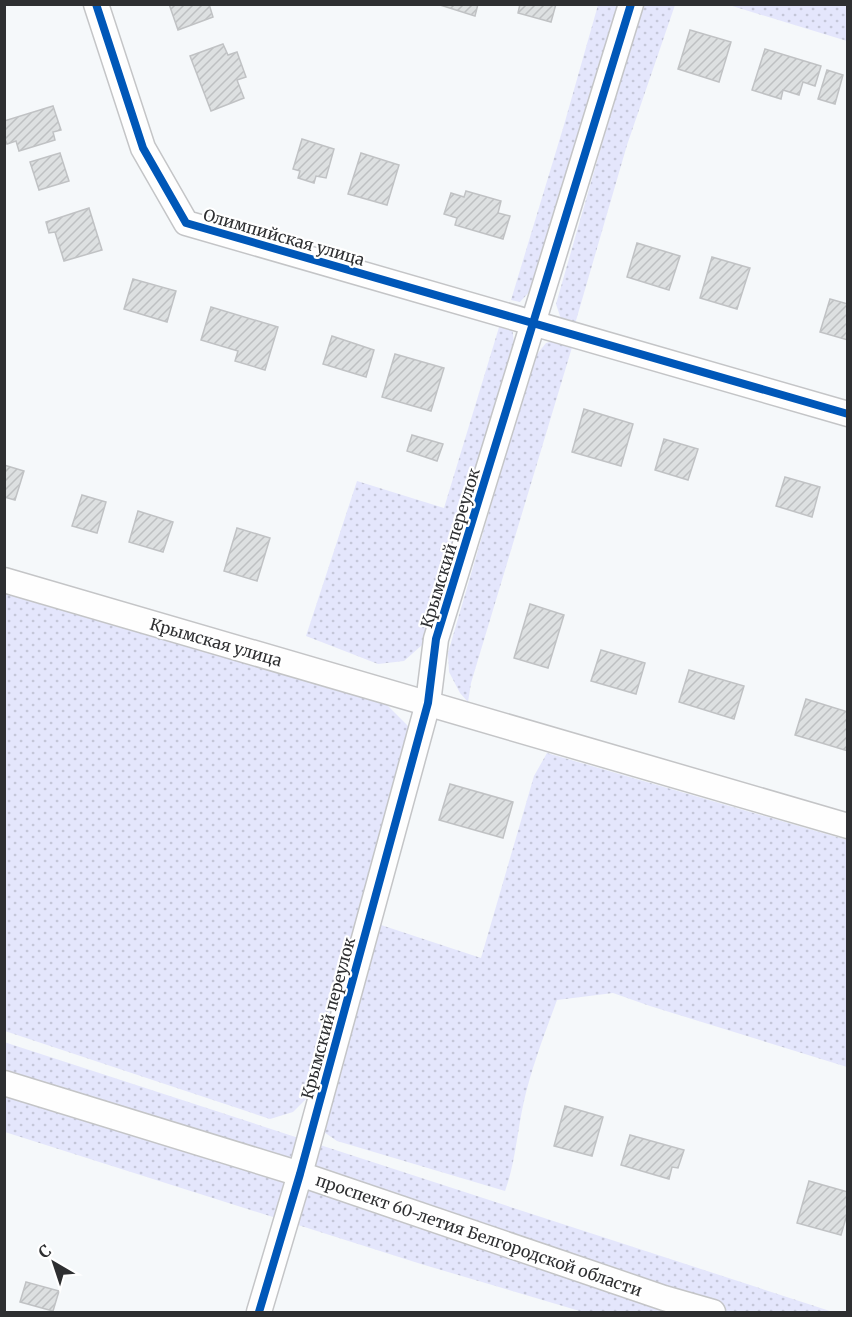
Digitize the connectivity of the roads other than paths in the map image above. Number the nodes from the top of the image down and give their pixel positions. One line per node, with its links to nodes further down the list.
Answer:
1 (96, 4): 3 (street, Олимпийская улица)
2 (631, 4): 3 (street, Крымский переулок)
3 (533, 322): 4 (street, Олимпийская улица); 6 (street, Крымский переулок)
4 (848, 414)
5 (4, 580): 6 (street, Крымская улица)
6 (428, 704): 7 (street, Крымская улица); 9 (street, Крымский переулок)
7 (848, 826)
8 (4, 1083): 9 (street, проспект 60-летия Белгородской области)
9 (300, 1174): 10 (street, проспект 60-летия Белгородской области); 11 (street, Крымский переулок)
10 (662, 1305): 12 (street, проспект 60-летия Белгородской области)
11 (259, 1312)
12 (712, 1312)

